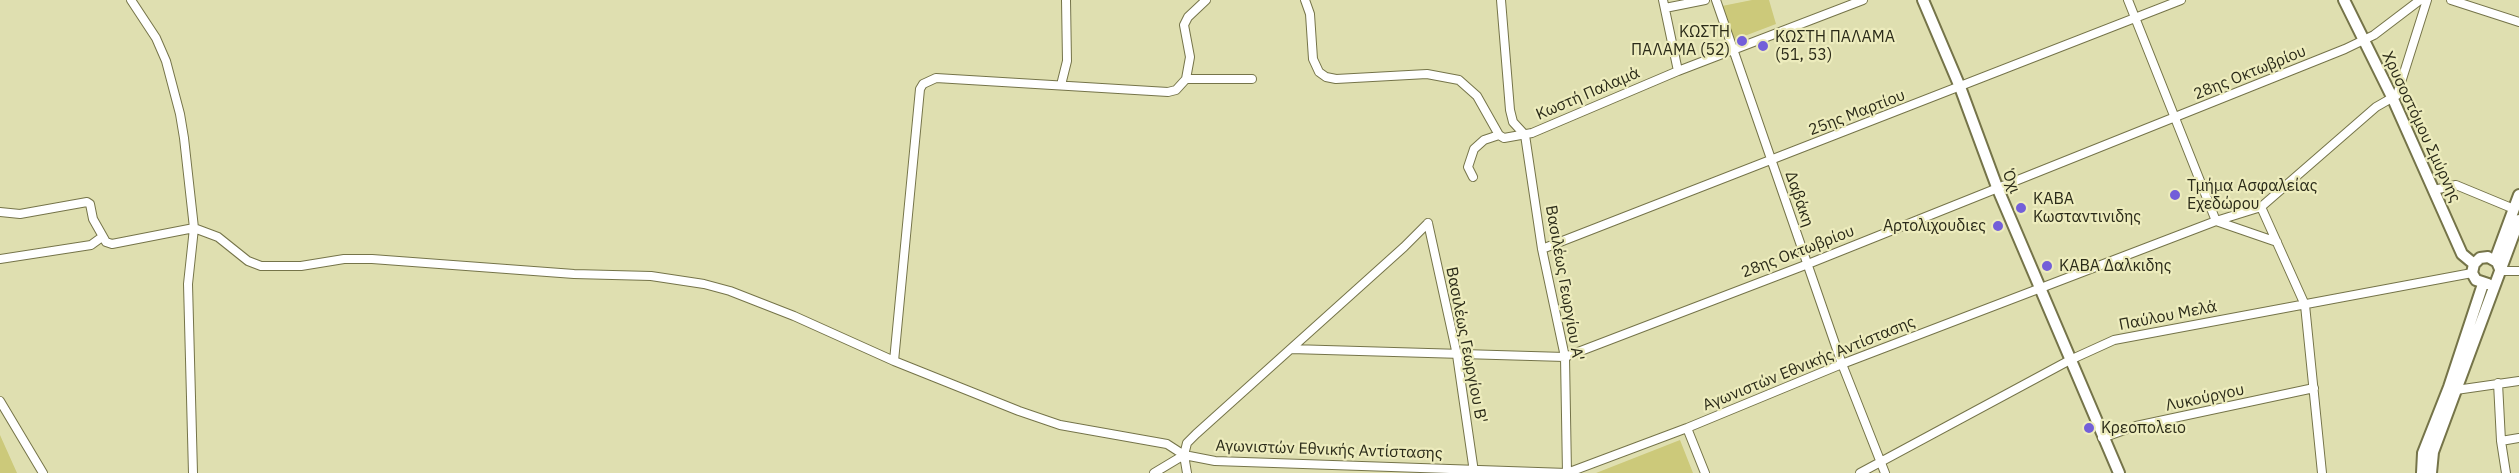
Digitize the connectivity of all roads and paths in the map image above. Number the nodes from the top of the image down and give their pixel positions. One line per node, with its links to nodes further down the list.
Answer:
1 (131, 0): 40 (street)
2 (1066, 0): 24 (street)
3 (1206, 0): 22 (street)
4 (1305, 0): 28 (street)
5 (1501, 0): 29 (street)
6 (1705, 0): 16 (street)
7 (1716, 0): 20 (street, Δαβάκη)
8 (1863, 0): 20 (street, Κωστή Παλαμά)
9 (1923, 0): 25 (street, Όχι)
10 (2128, 0): 17 (street)
11 (2181, 0): 17 (street, 25ης Μαρτίου)
12 (2344, 0): 19 (street, Χρυσοστόμου Σμύρνης)
13 (2420, 0): 19 (street, 28ης Οκτωβρίου)
14 (2427, 0): 26 (street)
15 (2451, 0): 18 (street)
16 (1664, 4): 21 (street)
17 (2135, 19): 25 (street, 25ης Μαρτίου); 27 (street)
18 (2519, 22)
19 (2363, 41): 26 (street, Χρυσοστόμου Σμύρνης); 27 (street, 28ης Οκτωβρίου)
20 (1734, 49): 21 (street, Κωστή Παλαμά); 30 (street, Δαβάκη)
21 (1678, 71): 29 (street, Κωστή Παλαμά)
22 (1186, 79): 23 (street); 24 (street)
23 (1252, 79)
24 (1061, 85): 56 (street)
25 (1960, 87): 30 (street, 25ης Μαρτίου); 32 (street, Όχι)
26 (2393, 99): 33 (street, Χρυσοστόμου Σμύρνης); 35 (street, Αγωνιστών Εθνικής Αντίστασης)
27 (2175, 117): 32 (street, 28ης Οκτωβρίου); 39 (street)
28 (1499, 135): 29 (street); 31 (street)
29 (1525, 135): 43 (street, Βασιλέως Γεωργίου Α')
30 (1772, 161): 43 (street, 25ης Μαρτίου); 45 (street, Δαβάκη)
31 (1473, 177)
32 (1997, 187): 45 (street, 28ης Οκτωβρίου); 50 (street, Όχι)
33 (2434, 190): 36 (street); 46 (street, Χρυσοστόμου Σμύρνης)
34 (2519, 195): 36 (street)
35 (2261, 207): 39 (street, Αγωνιστών Εθνικής Αντίστασης); 42 (street)
36 (2514, 208): 47 (street)
37 (0, 212): 41 (street)
38 (2519, 220): 47 (street)
39 (2216, 222): 42 (street); 50 (street, Αγωνιστών Εθνικής Αντίστασης)
40 (194, 228): 41 (street); 56 (street, Αγωνιστών Εθνικής Αντίστασης); 71 (street)
41 (102, 237): 44 (street)
42 (2277, 242): 51 (street)
43 (1542, 249): 54 (street, Βασιλέως Γεωργίου Α')
44 (0, 259)
45 (1808, 264): 54 (street, 28ης Οκτωβρίου); 57 (street, Δαβάκη)
46 (2473, 268): 47 (street); 49 (street); 51 (street, Παύλου Μελά)
47 (2498, 270): 48 (street); 49 (street); 61 (street)
48 (2519, 271)
49 (2483, 284): 61 (street)
50 (2039, 289): 55 (street, Όχι); 57 (street, Αγωνιστών Εθνικής Αντίστασης)
51 (2305, 305): 55 (street, Παύλου Μελά); 60 (street)
52 (1291, 349): 53 (street, 28ης Οκτωβρίου); 53 (street, Βασιλέως Γεωργίου Β'); 67 (street)
53 (1457, 355): 54 (street, 28ης Οκτωβρίου); 69 (street, Βασιλέως Γεωργίου Β')
54 (1565, 357): 74 (street, Βασιλέως Γεωργίου Α')
55 (2070, 360): 64 (street, Όχι); 68 (street, Παύλου Μελά)
56 (894, 361): 67 (street, Αγωνιστών Εθνικής Αντίστασης)
57 (1842, 364): 63 (street, Αγωνιστών Εθνικής Αντίστασης); 68 (street, Δαβάκη)
58 (2519, 381): 59 (street)
59 (2498, 383): 61 (street); 66 (street)
60 (2314, 388): 64 (street, Λυκούργου); 79 (street)
61 (2452, 388): 80 (street); 81 (street)
62 (0, 401): 70 (street)
63 (1687, 428): 74 (street, Αγωνιστών Εθνικής Αντίστασης); 75 (street)
64 (2102, 438): 78 (street, Όχι)
65 (2519, 438): 66 (street)
66 (2501, 441): 82 (street)
67 (1184, 455): 69 (street, Αγωνιστών Εθνικής Αντίστασης); 72 (street); 73 (street)
68 (1881, 464): 76 (street, Παύλου Μελά); 77 (street, Δαβάκη)
69 (1474, 471): 74 (street, Αγωνιστών Εθνικής Αντίστασης)
70 (43, 473)
71 (193, 473)
72 (1154, 473)
73 (1187, 473)
74 (1567, 473)
75 (1705, 473)
76 (1860, 473)
77 (1885, 473)
78 (2118, 473)
79 (2322, 473)
80 (2422, 473)
81 (2431, 473)
82 (2506, 473)

